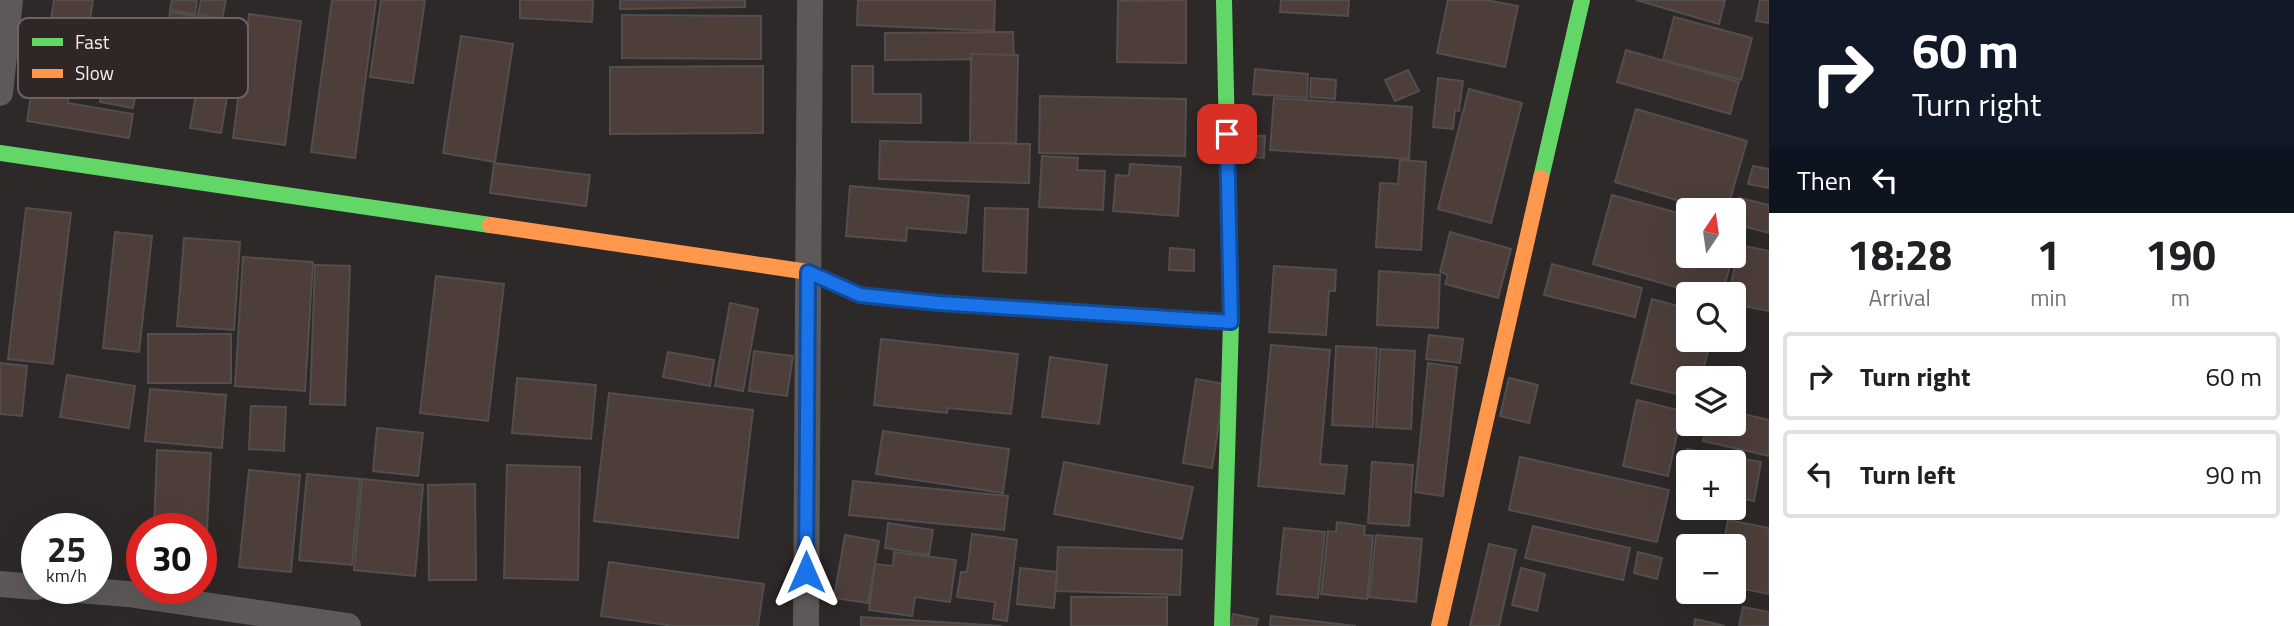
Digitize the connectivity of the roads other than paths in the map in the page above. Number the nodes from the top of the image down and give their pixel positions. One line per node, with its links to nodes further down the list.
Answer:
1 (10, 0): 5 (street)
2 (810, 0): 7 (street)
3 (1224, 0): 8 (street)
4 (1582, 0): 15 (street)
5 (0, 93)
6 (0, 153): 7 (street)
7 (808, 272): 8 (street); 13 (street)
8 (1231, 322): 14 (street)
9 (0, 583): 10 (street)
10 (21, 585)
11 (112, 593): 12 (street)
12 (348, 626)
13 (806, 626)
14 (1222, 626)
15 (1439, 626)

